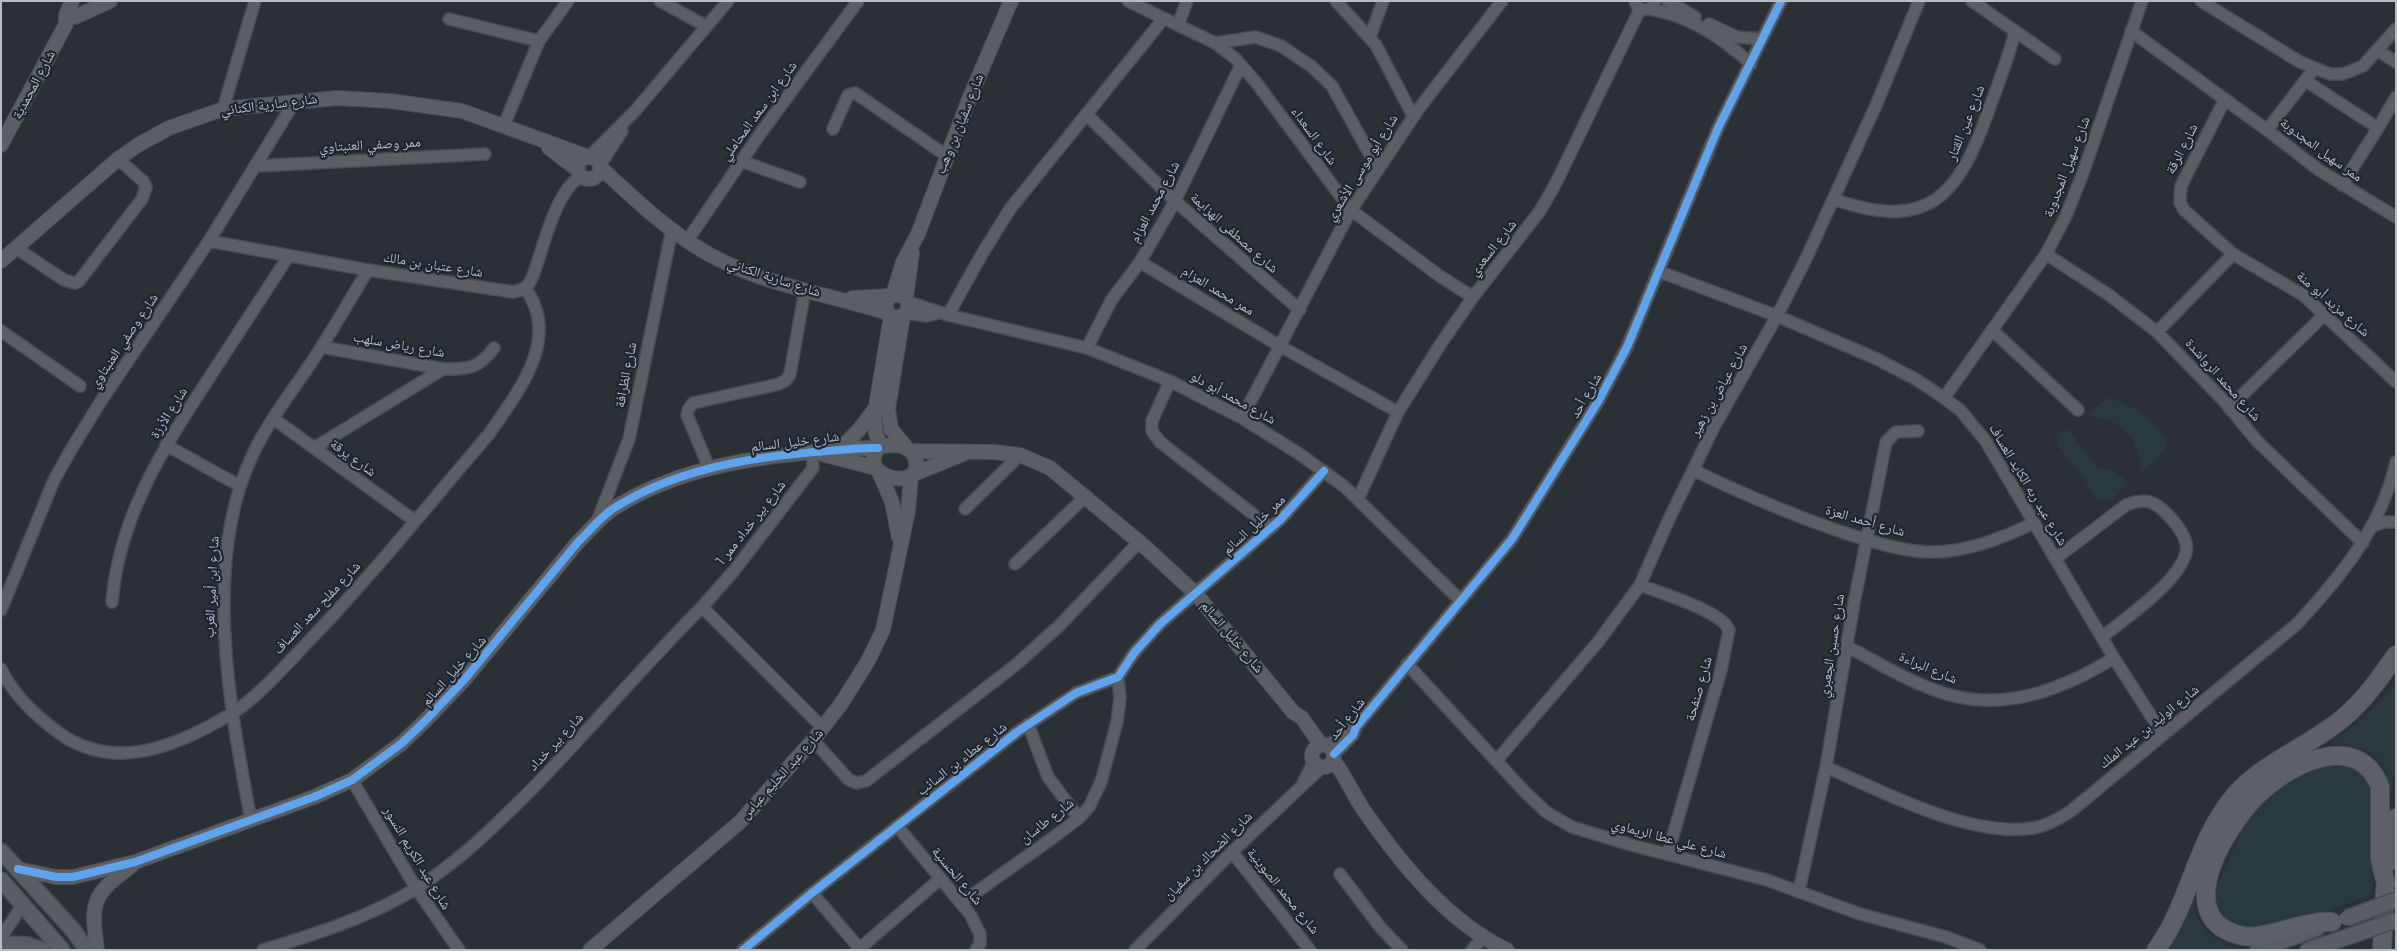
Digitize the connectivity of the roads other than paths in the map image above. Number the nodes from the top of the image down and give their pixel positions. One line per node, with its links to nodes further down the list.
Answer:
1 (72, 1): 24 (street, شارع المحمدية)
2 (83, 1): 24 (street, شارع المحمدية)
3 (110, 1): 24 (street)
4 (255, 1): 44 (street)
5 (568, 1): 32 (street)
6 (660, 1): 26 (street)
7 (728, 1): 26 (street)
8 (858, 1): 55 (street, شارع ابن سعد المحاملي)
9 (1011, 1): 53 (street, شارع سفيان بن وهب)
10 (1128, 1): 22 (street, شارع السعداء)
11 (1186, 1): 25 (street)
12 (1336, 1): 30 (street)
13 (1383, 1): 30 (street)
14 (1502, 1): 46 (street, شارع أبو موسى الأشعري)
15 (1668, 1): 31 (street)
16 (1781, 1): 31 (street, شارع أحد)
17 (1919, 1): 61 (street, شارع عياض بن زهير)
18 (1972, 1): 29 (street)
19 (2142, 1): 28 (street, شارع سهيل المجدوبة)
20 (2201, 1): 39 (street)
21 (1641, 4): 37 (street); 77 (street, شارع السعدي)
22 (1164, 18): 25 (street, شارع السعداء); 45 (street)
23 (450, 19): 32 (street)
24 (70, 21): 51 (street, شارع المحمدية)
25 (1178, 25): 33 (street, شارع السعداء)
26 (706, 26): 57 (street)
27 (2396, 29): 34 (street)
28 (2131, 31): 42 (street); 68 (street, شارع سهيل المجدوبة)
29 (2015, 32): 35 (street); 61 (street, شارع عين القتار)
30 (1370, 37): 46 (street)
31 (1762, 38): 37 (street, شارع أحد)
32 (539, 41): 47 (street)
33 (1216, 43): 38 (street, شارع السعداء); 58 (street)
34 (2377, 50): 36 (street); 39 (street)
35 (2055, 59)
36 (2396, 62)
37 (1750, 64): 74 (street, شارع أحد)
38 (1241, 65): 62 (street, شارع محمد العزام); 63 (street, شارع السعداء)
39 (2314, 69): 40 (street, ممر سهيل المجدوبة)
40 (2306, 81): 48 (street); 50 (street, ممر سهيل المجدوبة)
41 (2396, 97): 48 (street)
42 (2225, 99): 50 (street); 69 (street, شارع الرقة)
43 (295, 101): 44 (street, شارع سارية الكناني); 47 (street, شارع سارية الكناني); 56 (street, شارع وصفي العنبتاوي)
44 (223, 109): 54 (street, شارع سارية الكناني)
45 (1086, 114): 62 (street, شارع مصطفى الهزايمة); 80 (street)
46 (1413, 116): 58 (street, شارع أبو موسى الأشعري)
47 (504, 125): 57 (street, شارع سارية الكناني)
48 (2378, 128): 60 (street)
49 (833, 129): 53 (street)
50 (2267, 130): 60 (street, ممر سهيل المجدوبة)
51 (1, 145)
52 (485, 154): 56 (street, ممر وصفي العنبتاوي)
53 (947, 156): 78 (street, شارع سفيان بن وهب)
54 (118, 159): 70 (street, شارع سارية الكناني); 70 (street)
55 (742, 161): 59 (street); 67 (street, شارع ابن سعد المحاملي)
56 (257, 166): 66 (street, شارع وصفي العنبتاوي)
57 (590, 167): 65 (street, شارع سارية الكناني); 75 (street)
58 (1378, 169): 63 (street, شارع أبو موسى الأشعري)
59 (800, 182)
60 (2342, 185): 64 (street, ممر سهيل المجدوبة)
61 (1833, 199): 82 (street, شارع عياض بن زهير)
62 (1175, 201): 72 (street, شارع محمد العزام); 79 (street, شارع مصطفى الهزايمة)
63 (1350, 210): 77 (street, شارع السعداء); 79 (street, شارع أبو موسى الأشعري)
64 (2396, 217)
65 (672, 229): 67 (street, شارع سارية الكناني); 122 (street, شارع الظرافة)
66 (209, 241): 71 (street, شارع عتبان بن مالك); 138 (street, شارع وصفي العنبتاوي)
67 (687, 241): 76 (street, شارع سارية الكناني)
68 (2046, 254): 83 (street, شارع سهيل المجدوبة); 85 (street, شارع محمد الرواشدة)
69 (2233, 254): 81 (street, شارع مزيد أبو منة); 85 (street)
70 (6, 255)
71 (288, 256): 73 (street, شارع عتبان بن مالك); 102 (street, شارع الأرزة)
72 (1140, 262): 86 (street, ممر محمد العزام); 89 (street, شارع محمد العزام)
73 (368, 270): 75 (street, شارع عتبان بن مالك); 87 (street, شارع ابن أمير الغرب)
74 (1658, 271): 82 (street, شارع عبد ربه الكايد العساف); 135 (street, شارع أحد)
75 (525, 288): 121 (street, شارع مفلح سعد العساف)
76 (805, 290): 78 (street, شارع سارية الكناني); 111 (street)
77 (1474, 298): 98 (street, شارع السعدي)
78 (898, 306): 80 (street, شارع محمد أبو دلو); 95 (street); 106 (street)
79 (1300, 310): 86 (street, شارع أبو موسى الأشعري)
80 (944, 314): 89 (street, شارع محمد أبو دلو)
81 (2325, 314): 92 (street, شارع مزيد أبو منة); 96 (street)
82 (1777, 316): 94 (street, شارع عبد ربه الكايد العساف); 113 (street, شارع عياض بن زهير)
83 (1992, 330): 94 (street, شارع سهيل المجدوبة); 97 (street)
84 (1, 331): 93 (street)
85 (2157, 332): 96 (street, شارع محمد الرواشدة)
86 (1280, 346): 98 (street, ممر محمد العزام); 99 (street, شارع أبو موسى الأشعري)
87 (322, 347): 90 (street, شارع رياض سلهب); 100 (street, شارع ابن أمير الغرب)
88 (494, 348): 90 (street, شارع رياض سلهب)
89 (1087, 348): 91 (street, شارع محمد أبو دلو)
90 (444, 369): 104 (street)
91 (1170, 381): 99 (street, شارع محمد أبو دلو); 126 (street)
92 (2396, 382)
93 (80, 386)
94 (1944, 398): 123 (street, شارع عبد ربه الكايد العساف)
95 (875, 408): 103 (street); 105 (street)
96 (2229, 408): 129 (street, شارع محمد الرواشدة)
97 (2078, 410)
98 (1398, 412): 118 (street, شارع السعدي)
99 (1242, 418): 114 (street, شارع محمد أبو دلو)
100 (274, 419): 104 (street, شارع يرقة); 116 (street, شارع ابن أمير الغرب)
101 (1918, 431): 127 (street, شارع حسين الجعبري)
102 (166, 445): 116 (street); 136 (street, شارع الأرزة)
103 (880, 447): 105 (street, شارع خليل السالم); 106 (street); 112 (street)
104 (314, 448): 121 (street, شارع يرقة)
105 (840, 449): 107 (street, شارع خليل السالم)
106 (908, 449): 108 (street, شارع خليل السالم); 115 (street)
107 (814, 452): 111 (street, شارع خليل السالم); 112 (street, شارع خليل السالم); 137 (street, شارع بير خداد ممر 1)
108 (966, 453): 109 (street, شارع خليل السالم); 115 (street, شارع خليل السالم)
109 (1020, 455): 117 (street, شارع خليل السالم); 120 (street)
110 (2396, 462): 119 (street, شارع الوليد بن عبد الملك)
111 (709, 468): 122 (street, شارع خليل السالم)
112 (877, 470): 115 (street); 130 (street, شارع عبد الحليم عباس)
113 (1693, 470): 127 (street, شارع أحمد العزة); 133 (street, شارع عياض بن زهير)
114 (1324, 471): 118 (street, شارع محمد أبو دلو); 126 (street, ممر خليل السالم)
115 (913, 475): 130 (street, شارع عبد الحليم عباس)
116 (240, 486): 146 (street, شارع ابن أمير الغرب)
117 (1086, 496): 128 (street, شارع خليل السالم); 132 (street)
118 (1358, 499): 135 (street, شارع محمد أبو دلو)
119 (2383, 504): 124 (street); 125 (street, شارع الوليد بن عبد الملك)
120 (965, 509)
121 (415, 521): 146 (street, شارع مفلح سعد العساف)
122 (596, 522): 154 (street, شارع خليل السالم)
123 (2034, 522): 127 (street, شارع أحمد العزة); 131 (street, شارع عبد ربه الكايد العساف)
124 (2396, 522): 125 (street)
125 (2373, 526): 129 (street, شارع الوليد بن عبد الملك)
126 (1271, 528): 134 (street, ممر خليل السالم)
127 (1866, 540): 140 (street, شارع حسين الجعبري)
128 (1139, 542): 134 (street, شارع خليل السالم); 150 (street)
129 (2363, 543): 149 (street, شارع الوليد بن عبد الملك)
130 (901, 548): 148 (street, شارع عبد الحليم عباس)
131 (2055, 559): 139 (street, شارع عبد ربه الكايد العساف); 139 (street)
132 (1015, 564)
133 (1640, 585): 152 (street, شارع عياض بن زهير); 161 (street, شارع صنفحة)
134 (1196, 594): 145 (street); 151 (street, شارع خليل السالم)
135 (1461, 601): 143 (street, شارع أحد)
136 (112, 602)
137 (702, 607): 148 (street); 168 (street, شارع بير خداد)
138 (1, 610)
139 (2102, 637): 142 (street, شارع عبد ربه الكايد العساف)
140 (1846, 646): 142 (street, شارع البراءة); 153 (street, شارع حسين الجعبري)
141 (2396, 655): 195 (main road)
142 (2114, 658): 149 (street, شارع عبد ربه الكايد العساف)
143 (1407, 664): 151 (street, شارع أحد); 152 (street, شارع علي عطا الريماوي)
144 (1, 669): 146 (street, شارع مفلح سعد العساف)
145 (1118, 677): 147 (street, شارع عطاء بن السائب); 155 (street, شارع طاسان)
146 (232, 713): 157 (street, شارع ابن أمير الغرب)
147 (1028, 724): 155 (street); 158 (street, شارع عطاء بن السائب)
148 (823, 728): 150 (street, شارع عبد الحليم عباس)
149 (2163, 735): 153 (street, شارع الوليد بن عبد الملك)
150 (813, 740): 187 (street, شارع عبد الحليم عباس)
151 (1324, 756): 160 (street, شارع الضحاك بن سفيان); 177 (street, شارع خليل السالم)
152 (1496, 761): 161 (street, شارع علي عطا الريماوي)
153 (1826, 767): 169 (street, شارع حسين الجعبري)
154 (352, 780): 157 (street, شارع خليل السالم); 168 (street, شارع عبد الكريم النسور)
155 (1079, 818): 172 (street, شارع طاسان)
156 (2396, 818): 167 (main road)
157 (251, 820): 162 (street, شارع خليل السالم)
158 (896, 826): 166 (street, شارع الحسنية); 170 (street, شارع عطاء بن السائب)
159 (1, 852): 163 (main road)
160 (1232, 852): 180 (street, شارع محمد الصوينية); 190 (street, شارع الضحاك بن سفيان)
161 (1668, 854): 169 (street, شارع علي عطا الريماوي)
162 (135, 862): 163 (street, شارع خليل السالم); 184 (street, شارع خليل السالم)
163 (18, 869): 183 (main road)
164 (1340, 874): 191 (street)
165 (1, 880): 173 (main road)
166 (940, 880): 172 (street, شارع الحسنية); 179 (street)
167 (2386, 884): 174 (main road); 198 (main road)
168 (416, 888): 185 (street, شارع بير خداد); 186 (street, شارع عبد الكريم النسور)
169 (1799, 891): 194 (street, شارع علي عطا الريماوي)
170 (812, 893): 179 (street); 188 (street, شارع عطاء بن السائب)
171 (2396, 900): 174 (main road, bridge)
172 (961, 903): 189 (street, شارع الحسنية)
173 (23, 904): 176 (street); 182 (main road)
174 (2340, 920): 196 (main road)
175 (2396, 920): 197 (main road, bridge)
176 (1, 938)
177 (1482, 938): 192 (street); 193 (street, شارع خليل السالم)
178 (1, 944): 181 (main road)
179 (860, 949)
180 (1308, 949)
181 (42, 950)
182 (62, 950)
183 (87, 950)
184 (97, 950)
185 (263, 950)
186 (458, 950)
187 (590, 950)
188 (742, 950)
189 (976, 950)
190 (1135, 950)
191 (1402, 950)
192 (1472, 950)
193 (1507, 950)
194 (1980, 950)
195 (2156, 950)
196 (2258, 950)
197 (2308, 950)
198 (2382, 950)

